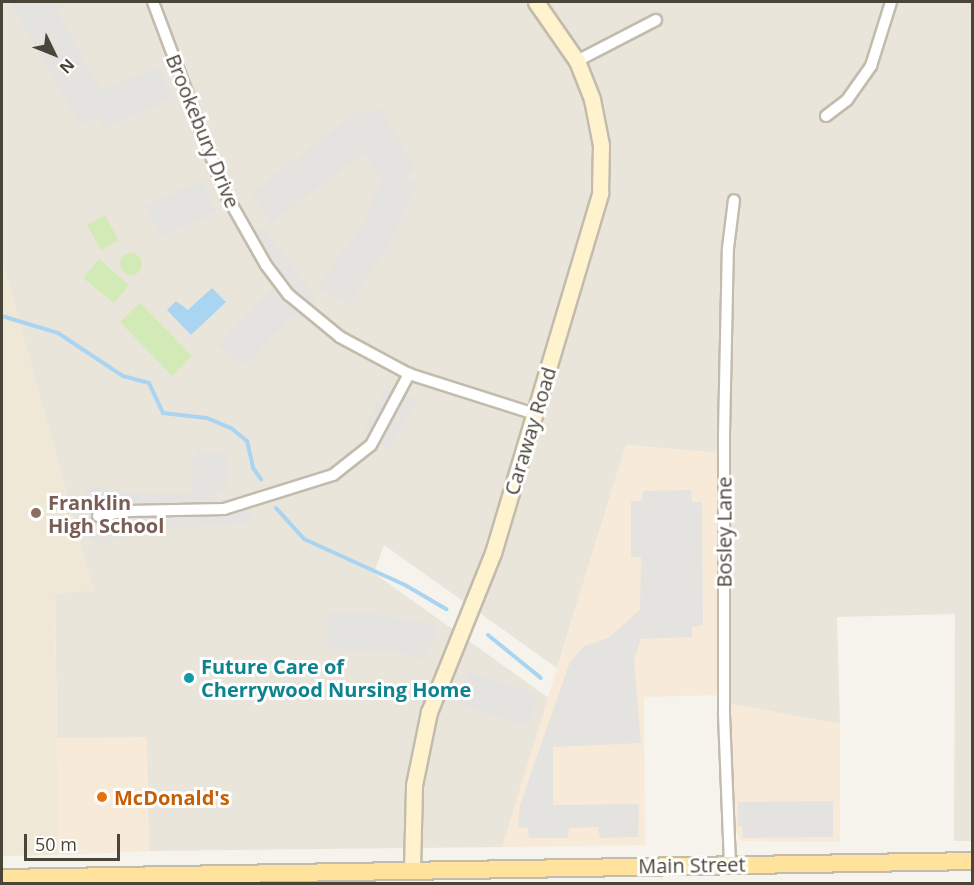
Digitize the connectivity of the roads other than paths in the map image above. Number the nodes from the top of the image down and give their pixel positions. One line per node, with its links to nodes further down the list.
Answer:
1 (153, 2): 8 (street, Brookebury Drive)
2 (536, 2): 5 (street, Caraway Road)
3 (891, 2): 6 (street)
4 (656, 20): 5 (street)
5 (577, 61): 9 (street, Caraway Road)
6 (826, 116)
7 (734, 201): 12 (street, Bosley Lane)
8 (409, 375): 9 (street, Brookebury Drive); 10 (street)
9 (535, 414): 13 (street, Caraway Road)
10 (99, 516)
11 (972, 861): 12 (main road, Main Street)
12 (730, 864): 13 (main road, Main Street)
13 (412, 876): 14 (main road, Main Street)
14 (2, 878)

